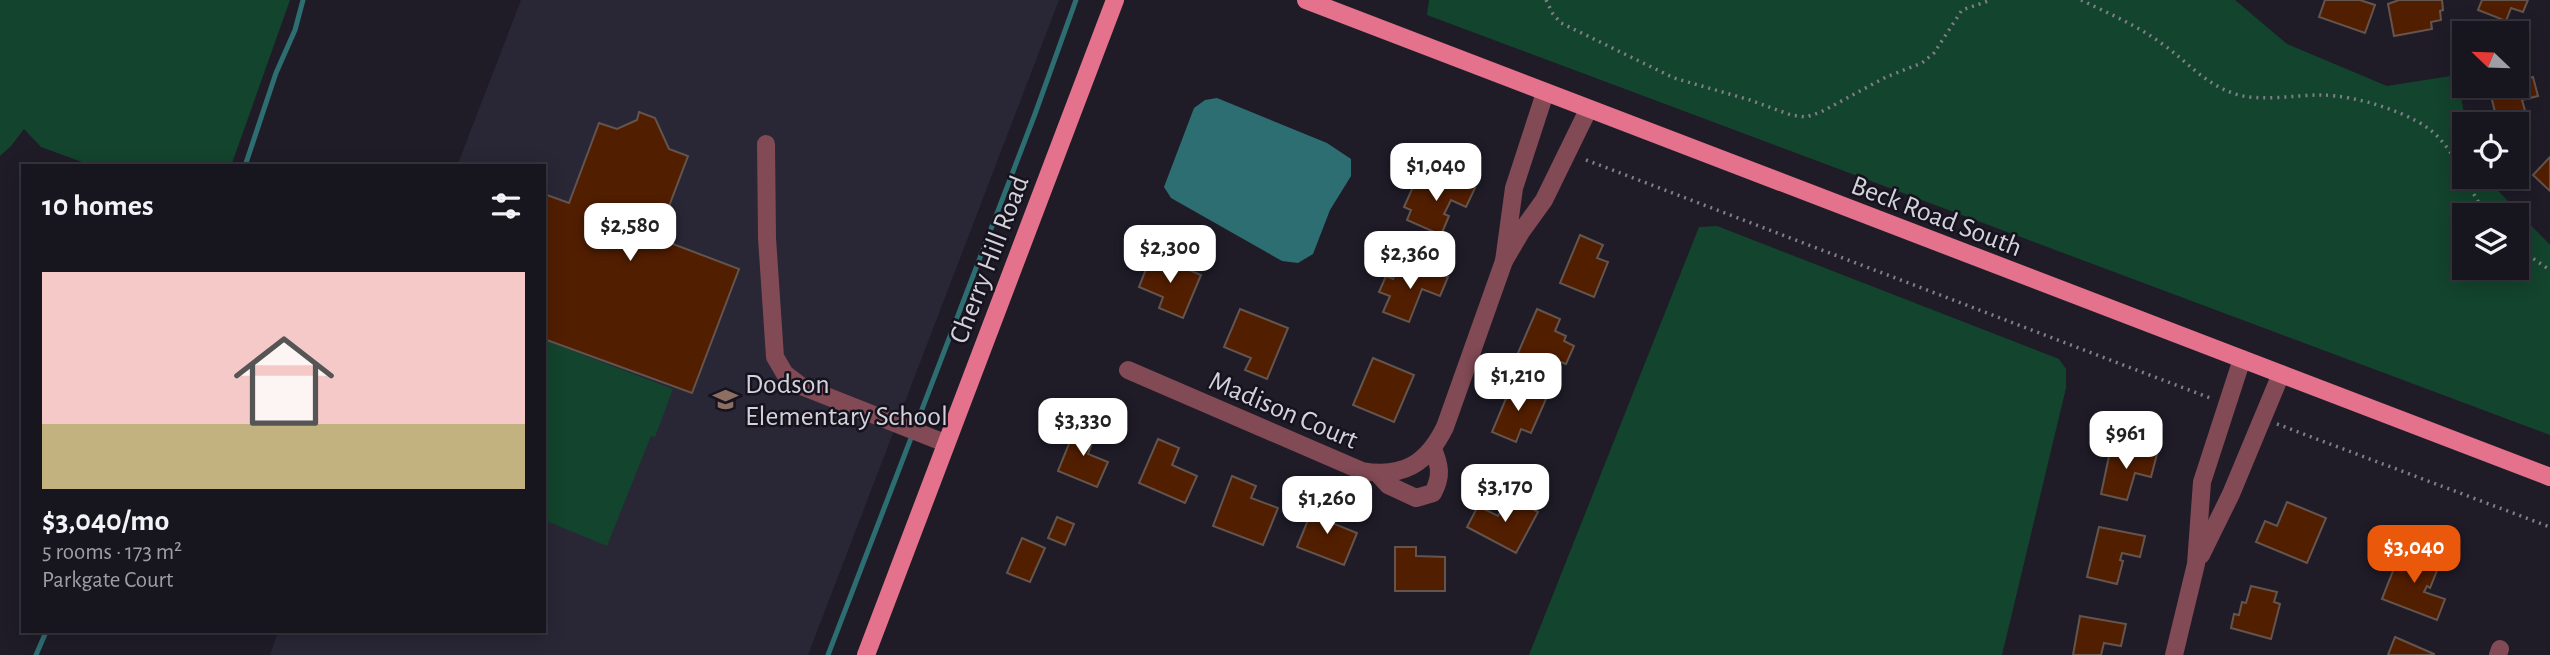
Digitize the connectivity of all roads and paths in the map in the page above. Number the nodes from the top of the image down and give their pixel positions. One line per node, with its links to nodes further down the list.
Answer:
1 (1115, 0): 19 (main road, Cherry Hill Road)
2 (1306, 0): 6 (main road, Beck Road South)
3 (1546, 0): 4 (path)
4 (1991, 0)
5 (2081, 0): 10 (path)
6 (1545, 93): 7 (main road, Beck Road South); 12 (street)
7 (1588, 110): 12 (street); 14 (main road, Beck Road South)
8 (766, 144): 19 (street)
9 (1586, 160): 17 (path)
10 (2480, 203)
11 (2529, 256): 13 (path)
12 (1504, 261): 20 (street, Madison Court)
13 (2550, 270)
14 (2242, 359): 16 (main road, Beck Road South); 24 (street)
15 (1128, 370): 21 (street, Madison Court)
16 (2281, 374): 22 (main road, Beck Road South); 24 (street)
17 (2216, 400)
18 (2268, 421): 23 (path)
19 (945, 443): 25 (main road, Cherry Hill Road)
20 (1433, 449): 21 (street, Madison Court); 21 (street)
21 (1377, 474)
22 (2550, 477)
23 (2550, 527)
24 (2196, 564): 26 (street)
25 (866, 655)
26 (2174, 655)

